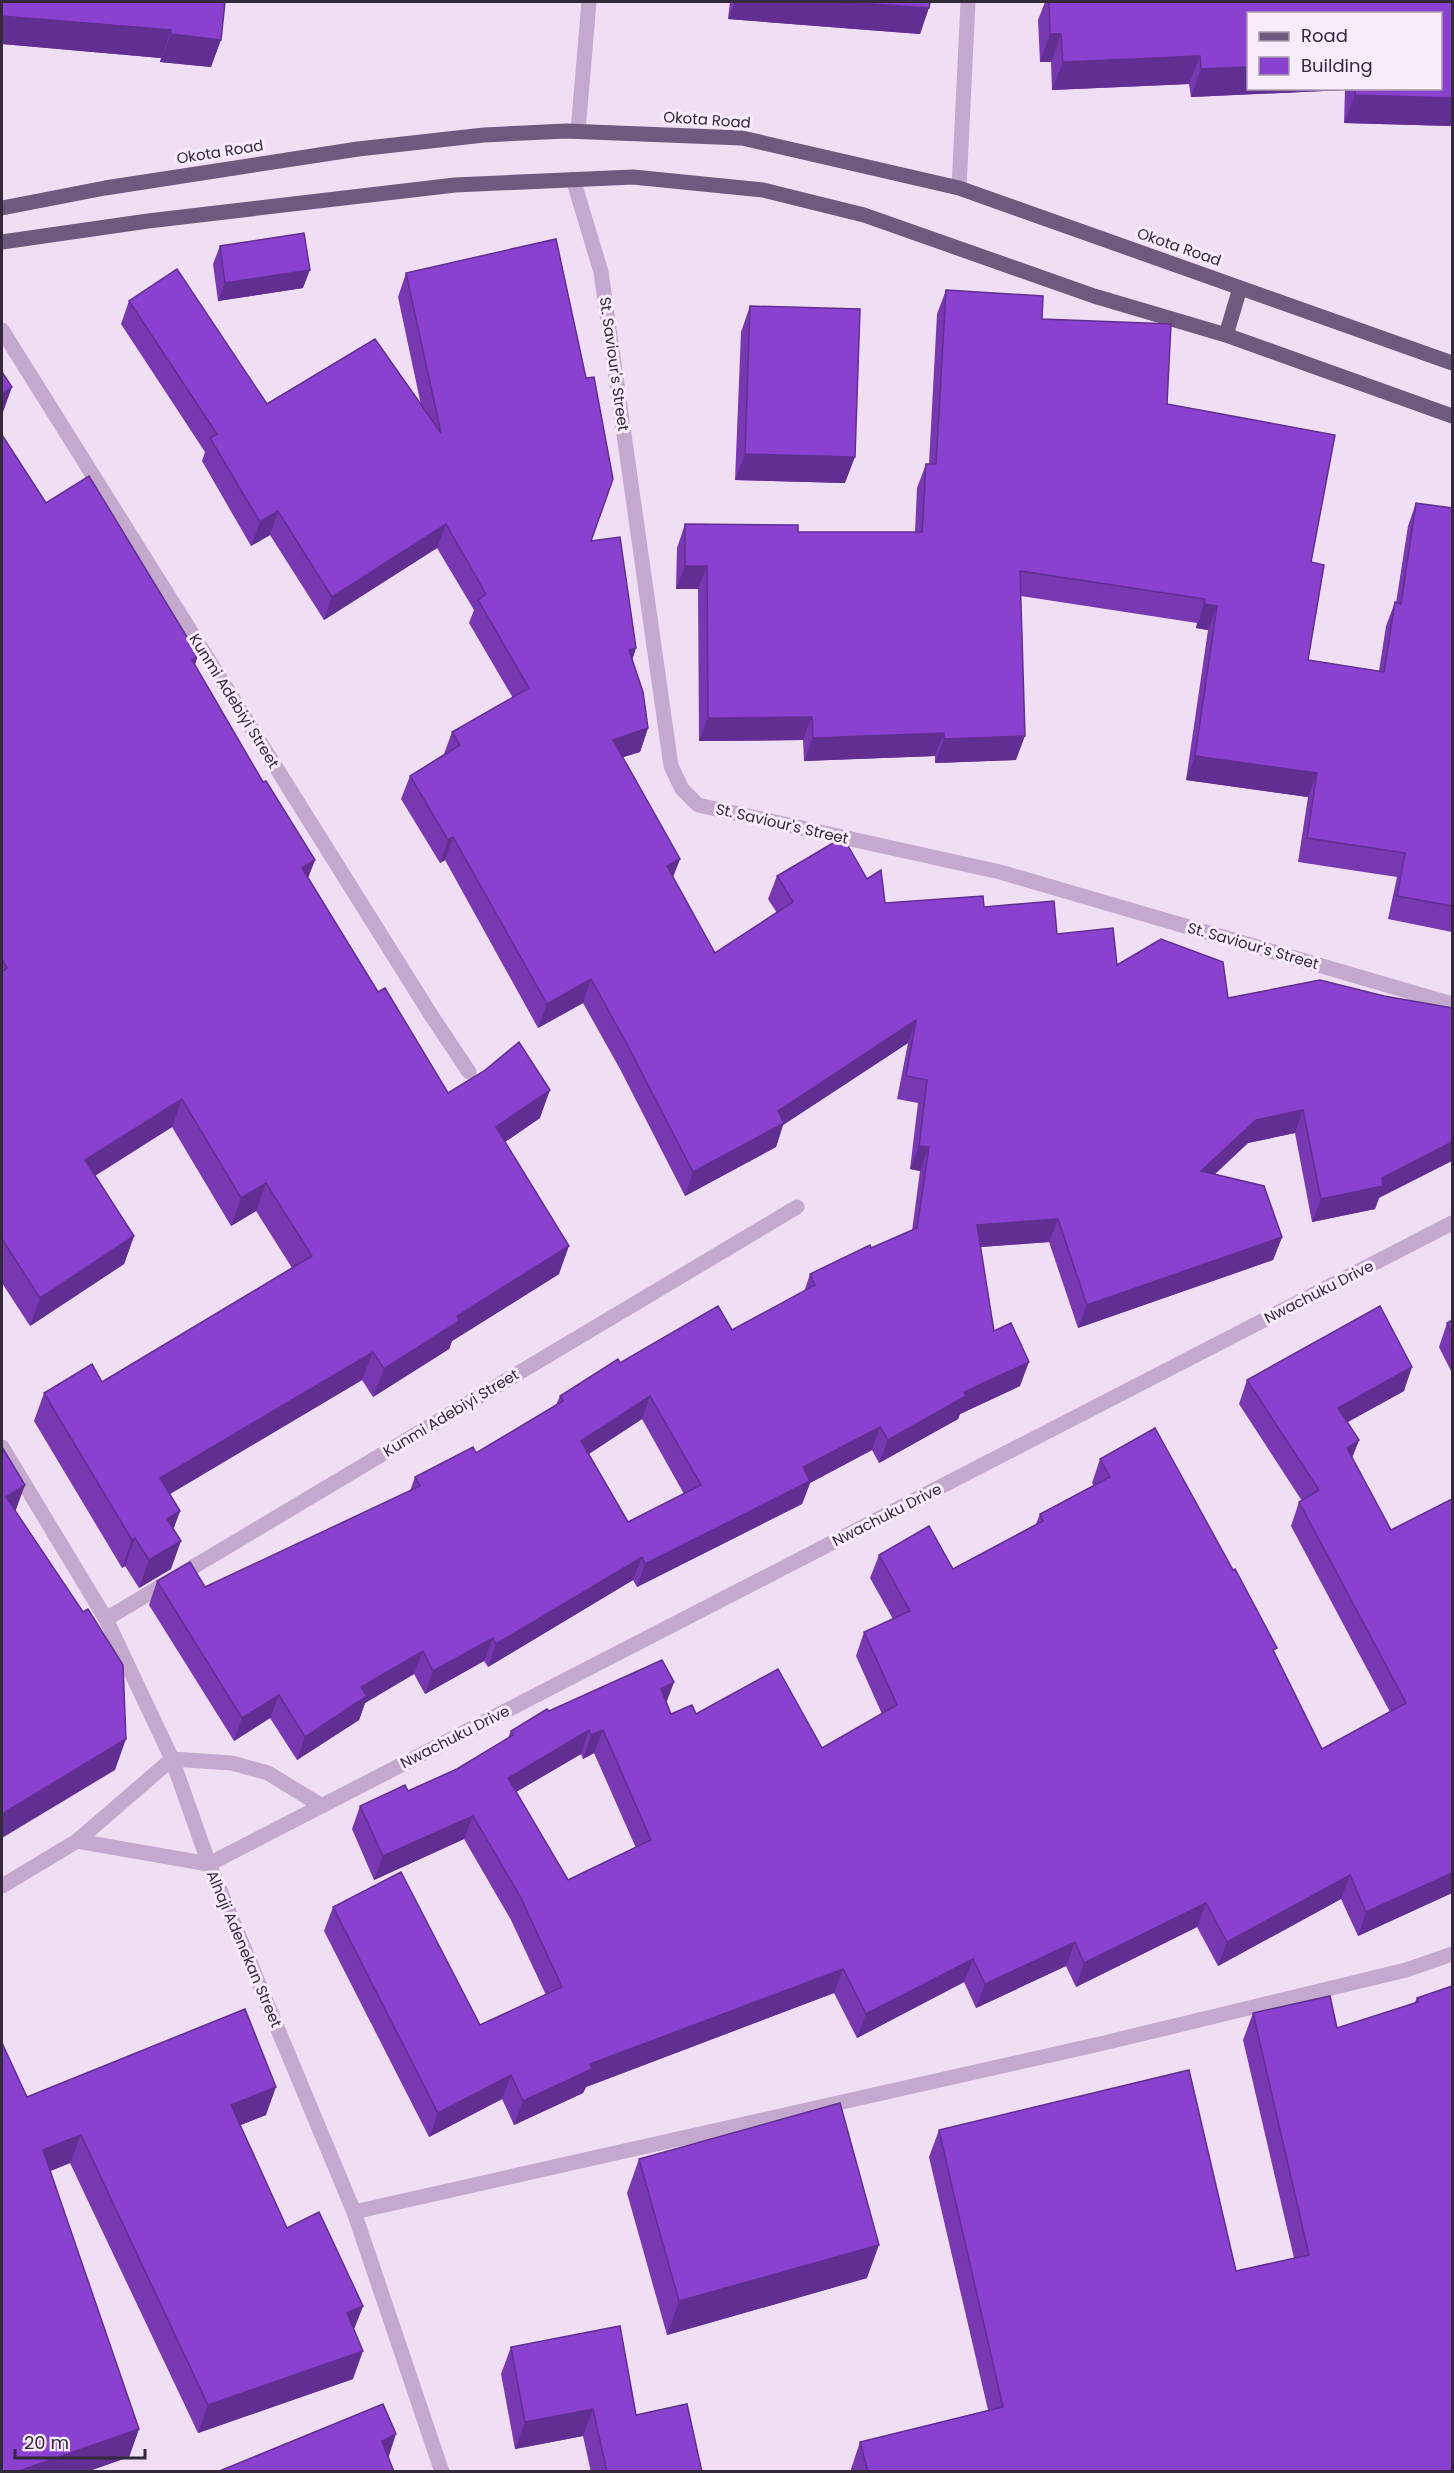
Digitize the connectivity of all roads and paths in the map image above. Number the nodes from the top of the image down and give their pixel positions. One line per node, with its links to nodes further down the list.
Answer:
1 (589, 2): 3 (street)
2 (968, 2): 5 (street)
3 (578, 131): 5 (main road, Okota Road); 6 (main road, Okota Road)
4 (573, 179): 7 (main road); 10 (main road); 13 (street, St. Saviour's Street)
5 (959, 188): 8 (main road, Okota Road)
6 (2, 208)
7 (2, 242)
8 (1240, 288): 10 (main road); 11 (main road, Okota Road)
9 (2, 330): 14 (street, Kunmi Adebiyi Street)
10 (1226, 335): 12 (main road)
11 (1452, 363)
12 (1452, 416)
13 (1452, 1004)
14 (469, 1071)
15 (797, 1207): 18 (street, Kunmi Adebiyi Street)
16 (1452, 1223): 20 (street, Nwachuku Drive)
17 (2, 1447): 18 (street, Alhaji Adenekan Street)
18 (106, 1619): 19 (street, Alhaji Adenekan Street)
19 (172, 1760): 20 (street); 21 (street); 22 (street, Alhaji Adenekan Street)
20 (322, 1806): 22 (street, Nwachuku Drive)
21 (77, 1841): 22 (street); 23 (street)
22 (209, 1864): 25 (street, Alhaji Adenekan Street)
23 (2, 1886)
24 (1452, 1954): 25 (street)
25 (354, 2212): 26 (street, Alhaji Adenekan Street)
26 (442, 2472)

